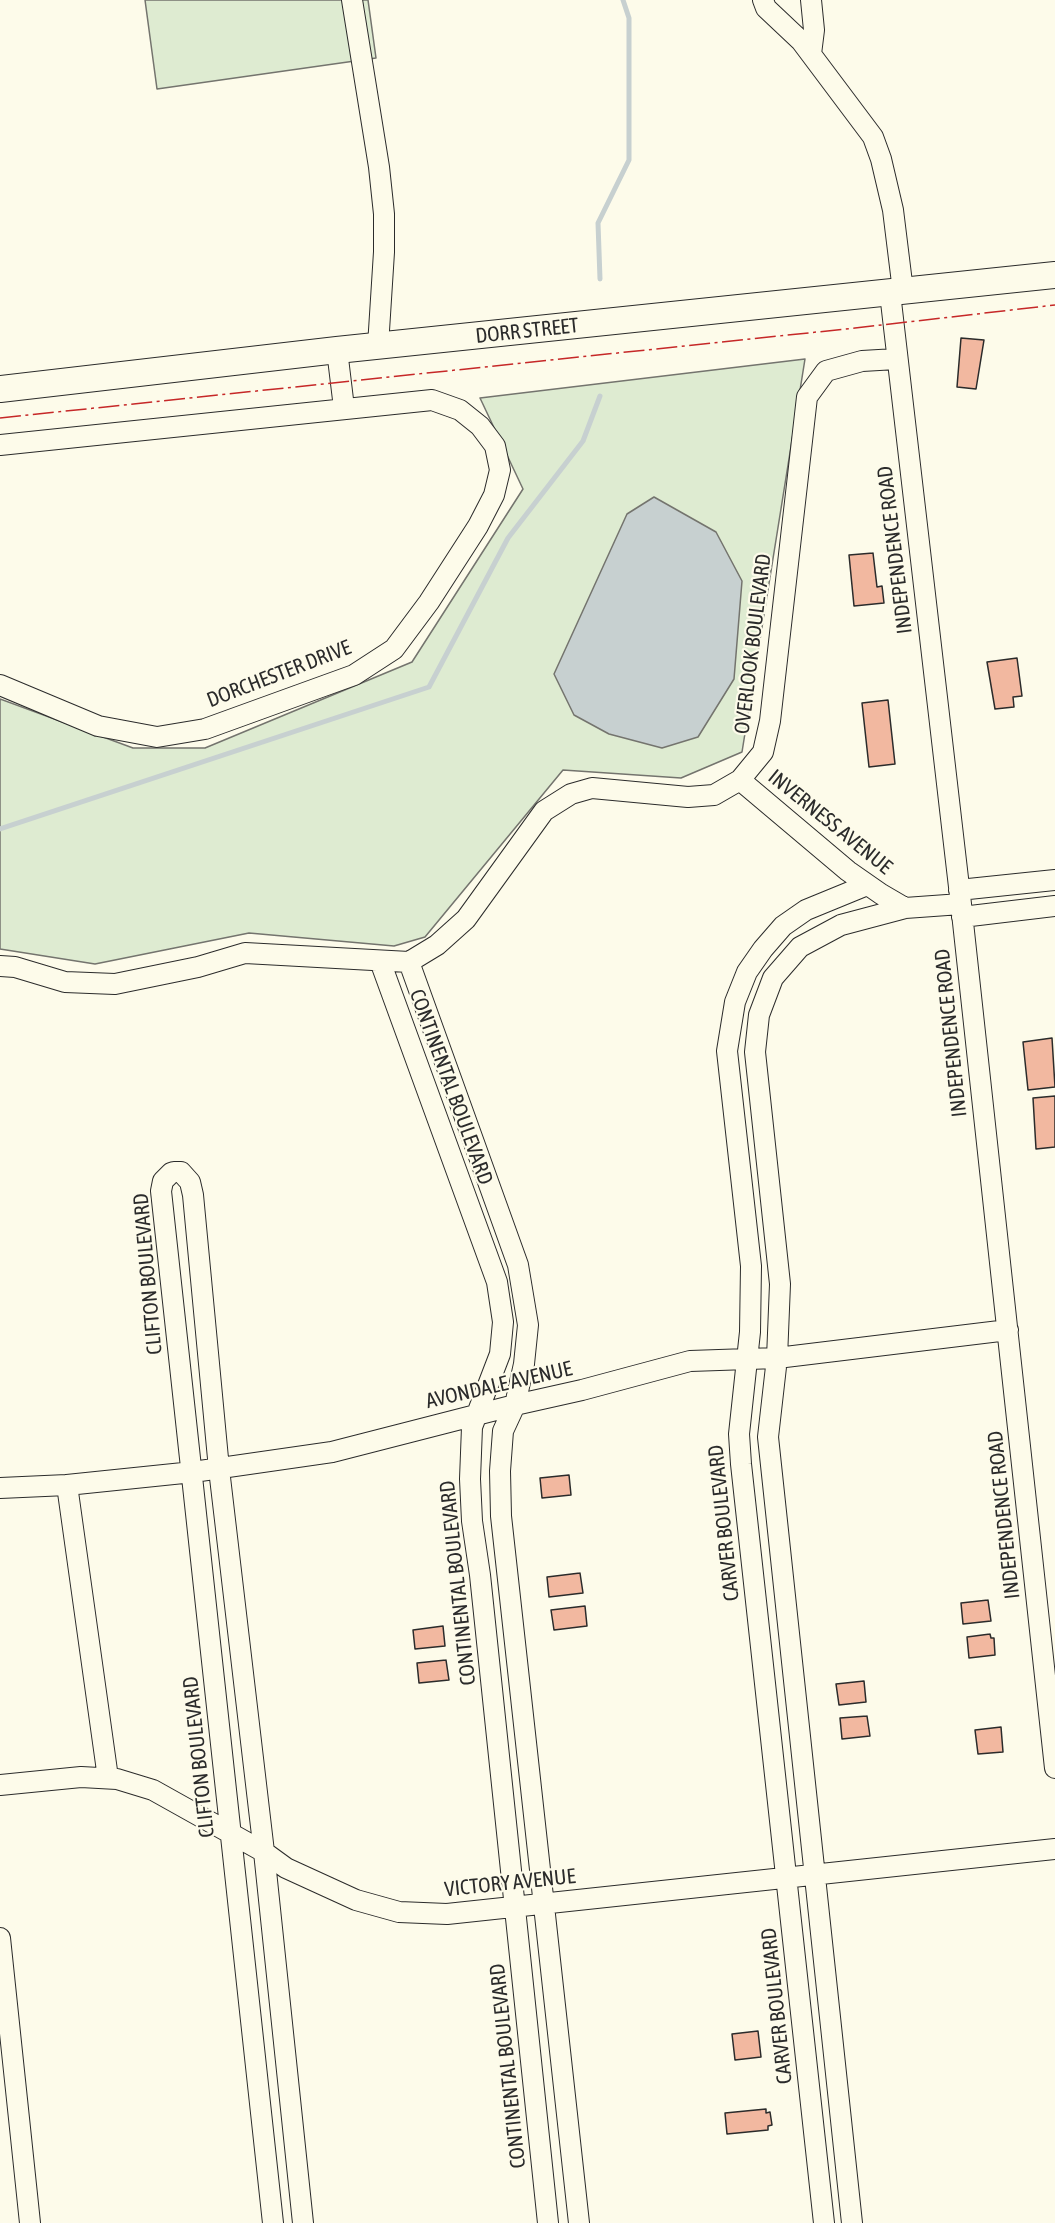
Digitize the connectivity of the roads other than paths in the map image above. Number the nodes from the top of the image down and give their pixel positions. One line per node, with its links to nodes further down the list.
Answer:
1 (352, 0): 7 (street)
2 (763, 0): 4 (street, INDEPENDENCE ROAD)
3 (810, 0): 4 (street)
4 (811, 54): 6 (street, INDEPENDENCE ROAD)
5 (1055, 275): 6 (main road, DORR STREET)
6 (896, 292): 7 (main road, DORR STREET); 9 (street, INDEPENDENCE ROAD)
7 (378, 346): 8 (main road, DORR STREET)
8 (338, 350): 10 (main road, DORR STREET); 11 (street)
9 (896, 359): 14 (street, OVERLOOK BOULEVARD); 17 (street, INDEPENDENCE ROAD)
10 (0, 389)
11 (344, 408): 12 (street, DORCHESTER DRIVE); 13 (street, DORCHESTER DRIVE)
12 (0, 445)
13 (0, 685)
14 (740, 780): 16 (street, INVERNESS AVENUE); 21 (street, OVERLOOK BOULEVARD)
15 (1055, 880): 17 (street)
16 (867, 885): 19 (street, INVERNESS AVENUE); 25 (street, CARVER BOULEVARD)
17 (961, 904): 18 (street); 19 (street); 23 (street, INDEPENDENCE ROAD)
18 (1055, 906)
19 (905, 908): 24 (street)
20 (380, 961): 21 (street); 22 (street); 27 (street, CONTINENTAL BOULEVARD)
21 (409, 962): 26 (street, CONTINENTAL BOULEVARD)
22 (0, 966)
23 (1008, 1330): 24 (street, AVONDALE AVENUE); 32 (street, INDEPENDENCE ROAD)
24 (777, 1358): 25 (street, AVONDALE AVENUE); 38 (street)
25 (746, 1359): 26 (street, AVONDALE AVENUE); 39 (street, CARVER BOULEVARD)
26 (514, 1405): 27 (street, AVONDALE AVENUE); 40 (street, CONTINENTAL BOULEVARD)
27 (476, 1414): 28 (street, AVONDALE AVENUE); 41 (street, CONTINENTAL BOULEVARD)
28 (219, 1469): 29 (street, AVONDALE AVENUE); 29 (street, CLIFTON BOULEVARD); 37 (street, CLIFTON BOULEVARD)
29 (193, 1472): 30 (street, AVONDALE AVENUE); 35 (street, CLIFTON BOULEVARD)
30 (67, 1485): 31 (street, AVONDALE AVENUE); 33 (street)
31 (0, 1488)
32 (1055, 1768)
33 (108, 1778): 34 (street, VICTORY AVENUE); 35 (street, VICTORY AVENUE)
34 (0, 1785)
35 (231, 1834): 37 (street, VICTORY AVENUE); 44 (street, CLIFTON BOULEVARD)
36 (1055, 1849): 38 (street, VICTORY AVENUE)
37 (264, 1852): 41 (street, VICTORY AVENUE); 45 (street, CLIFTON BOULEVARD)
38 (815, 1876): 39 (street, VICTORY AVENUE); 49 (street)
39 (787, 1879): 40 (street, VICTORY AVENUE); 48 (street, CARVER BOULEVARD)
40 (543, 1904): 41 (street, VICTORY AVENUE); 47 (street, CONTINENTAL BOULEVARD)
41 (515, 1908): 46 (street, CONTINENTAL BOULEVARD)
42 (0, 1938): 43 (street)
43 (30, 2223)
44 (273, 2223)
45 (303, 2223)
46 (548, 2223)
47 (579, 2223)
48 (824, 2223)
49 (852, 2223)

